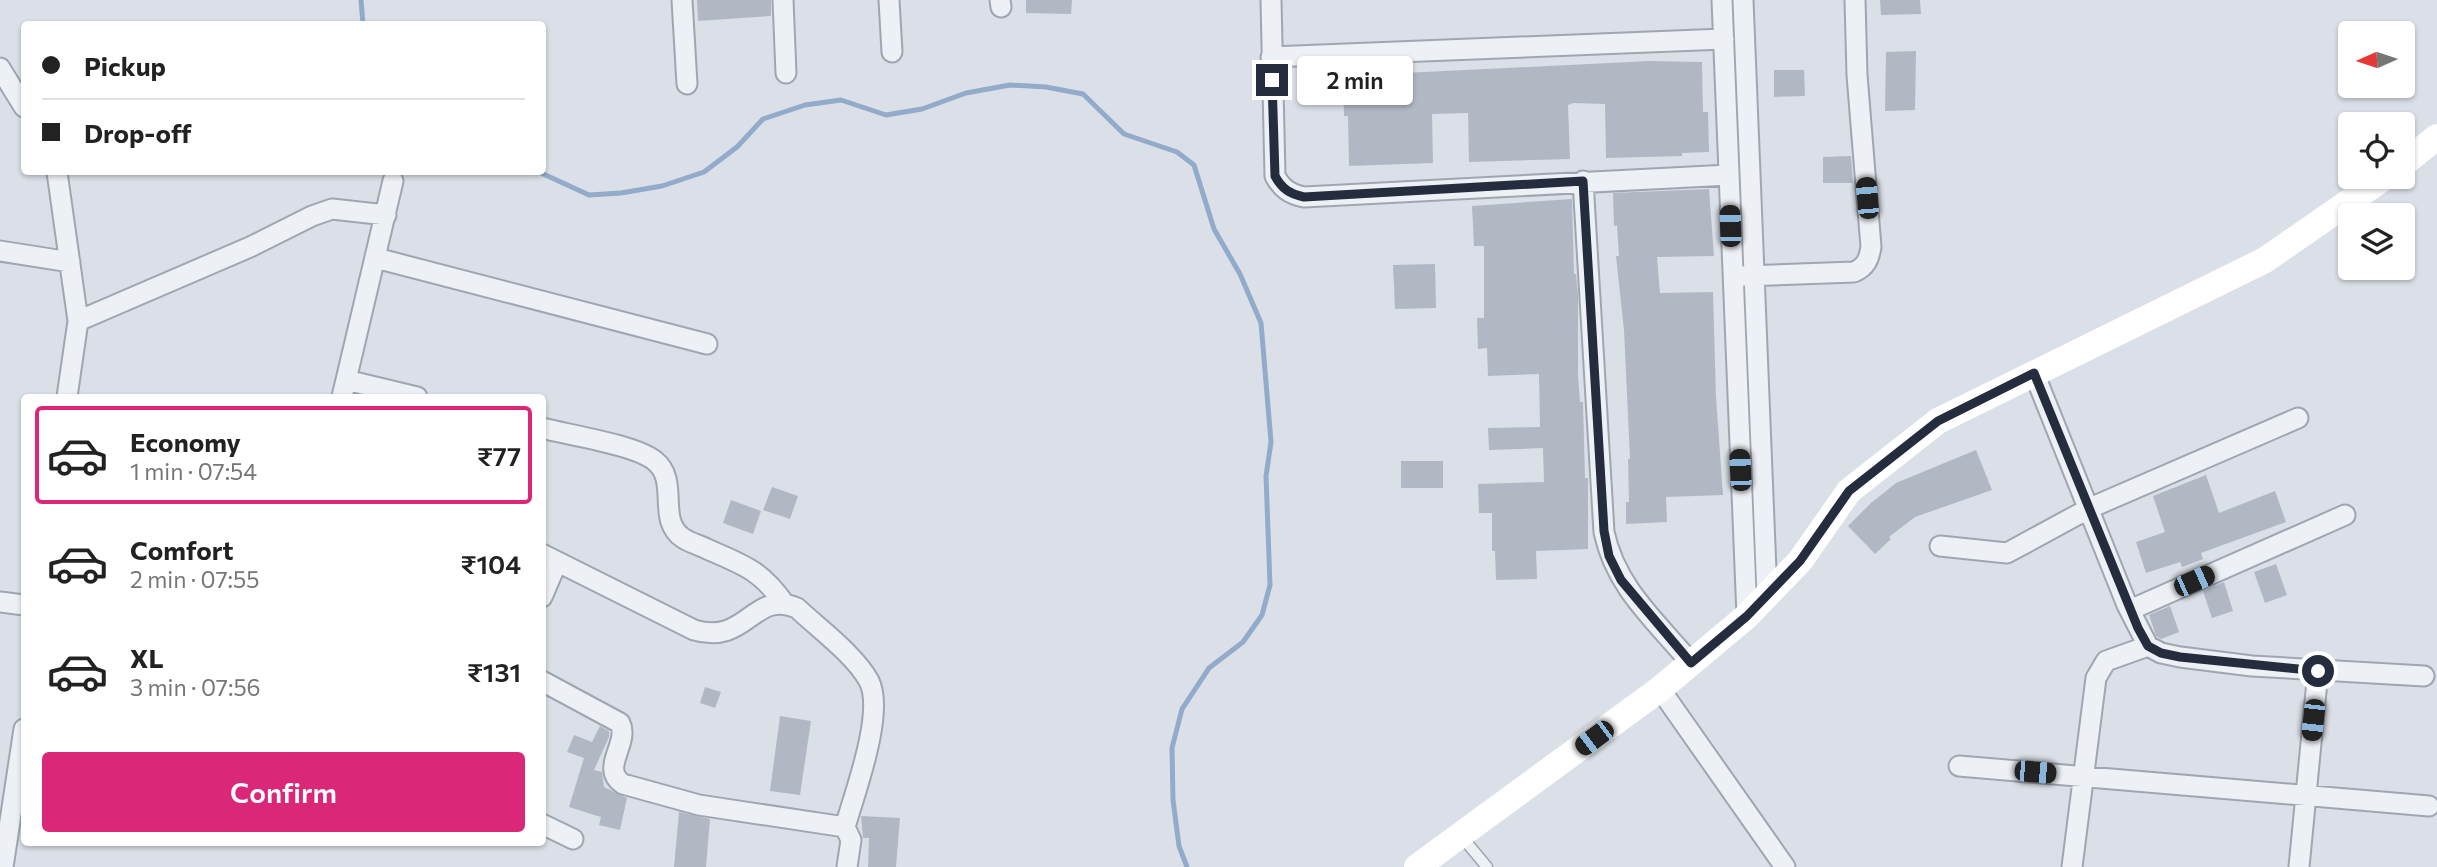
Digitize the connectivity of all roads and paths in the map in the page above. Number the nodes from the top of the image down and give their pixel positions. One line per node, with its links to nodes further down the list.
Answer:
1 (682, 0): 13 (street)
2 (783, 0): 12 (street)
3 (889, 0): 9 (street)
4 (1271, 0): 10 (street)
5 (1722, 0): 8 (street)
6 (1743, 0): 26 (street)
7 (1855, 0): 26 (street)
8 (1724, 39): 10 (street); 18 (street)
9 (892, 52)
10 (1272, 57): 20 (street)
11 (0, 68): 14 (street)
12 (786, 74)
13 (687, 84)
14 (21, 102)
15 (2437, 137): 16 (street)
16 (2415, 154)
17 (57, 175): 25 (street)
18 (1729, 175): 20 (street); 27 (street)
19 (393, 181): 22 (street)
20 (1583, 181): 48 (street)
21 (2368, 189): 30 (street)
22 (386, 215): 24 (street); 28 (street)
23 (0, 251): 25 (street)
24 (376, 258): 29 (street); 31 (street)
25 (70, 262): 28 (street)
26 (1754, 275): 27 (street); 41 (street)
27 (1732, 276): 46 (street)
28 (78, 321): 32 (street)
29 (707, 344)
30 (2034, 373): 36 (street); 41 (street)
31 (344, 388): 33 (street)
32 (67, 394)
33 (393, 394)
34 (2298, 418): 36 (street)
35 (546, 429): 43 (street)
36 (2090, 509): 38 (street); 45 (street)
37 (2345, 515): 45 (street)
38 (1940, 546)
39 (550, 558): 40 (street); 43 (street)
40 (546, 578)
41 (1767, 596): 46 (street)
42 (0, 602): 44 (street)
43 (784, 603): 59 (street)
44 (21, 605)
45 (2130, 610): 47 (street)
46 (1747, 616): 48 (street)
47 (2148, 646): 49 (street); 55 (street)
48 (1691, 663): 52 (street)
49 (2318, 671): 50 (street); 56 (street)
50 (2424, 676)
51 (546, 683): 59 (street)
52 (1660, 689): 60 (street); 66 (street)
53 (21, 749): 62 (street)
54 (1959, 766): 55 (street)
55 (2085, 776): 56 (street); 67 (street)
56 (2306, 794): 57 (street); 68 (street)
57 (2429, 806)
58 (546, 826): 61 (street)
59 (845, 827): 63 (street)
60 (1462, 836): 64 (street); 65 (lane)
61 (573, 839)
62 (3, 867)
63 (847, 867)
64 (1417, 867)
65 (1487, 867)
66 (1785, 867)
67 (2072, 867)
68 (2299, 867)

